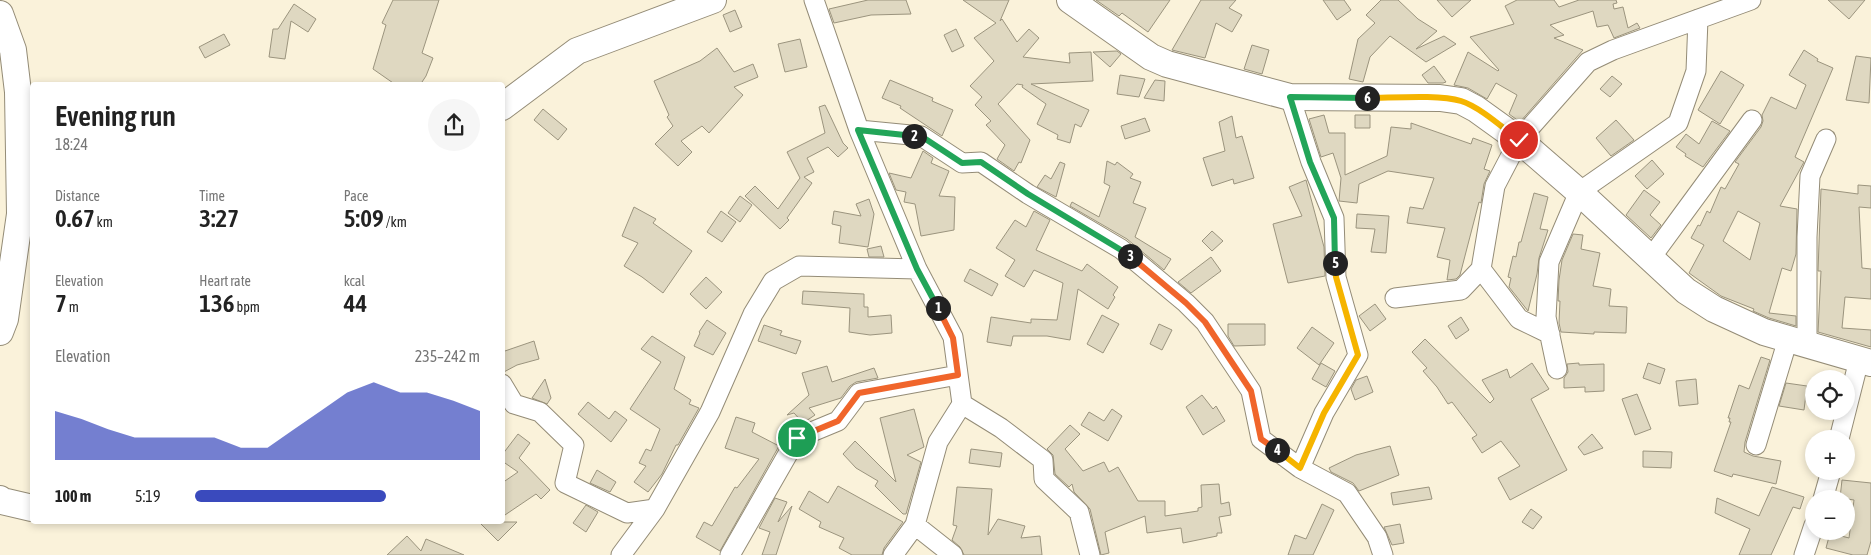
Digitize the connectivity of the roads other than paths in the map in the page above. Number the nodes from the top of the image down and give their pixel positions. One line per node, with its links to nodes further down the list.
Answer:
1 (713, 0): 8 (main road)
2 (814, 0): 10 (street)
3 (1070, 0): 7 (main road)
4 (1751, 0): 6 (street)
5 (0, 14): 15 (main road)
6 (1698, 19): 12 (street); 13 (street)
7 (1290, 97): 12 (main road); 29 (street)
8 (505, 105)
9 (1752, 120): 14 (street)
10 (858, 130): 16 (street); 29 (street)
11 (1826, 139): 21 (street)
12 (1519, 140): 13 (main road); 17 (street)
13 (1579, 192): 14 (main road); 20 (street)
14 (1650, 260): 21 (main road)
15 (6, 267): 19 (main road)
16 (917, 269): 24 (street); 32 (street)
17 (1481, 270): 18 (street); 20 (street)
18 (1395, 298)
19 (0, 332)
20 (1550, 334): 23 (street)
21 (1798, 342): 22 (main road); 28 (street)
22 (1865, 361): 27 (street)
23 (1557, 369)
24 (958, 375): 26 (street); 36 (street)
25 (505, 389): 32 (street)
26 (962, 404): 33 (street); 39 (street)
27 (1842, 430)
28 (1756, 445)
29 (1300, 468): 40 (street)
30 (0, 499): 31 (main road)
31 (30, 508)
32 (655, 509): 35 (street)
33 (915, 525): 37 (street); 38 (street)
34 (1809, 540): 41 (street)
35 (621, 555)
36 (730, 555)
37 (893, 555)
38 (953, 555)
39 (1090, 555)
40 (1383, 555)
41 (1804, 555)

